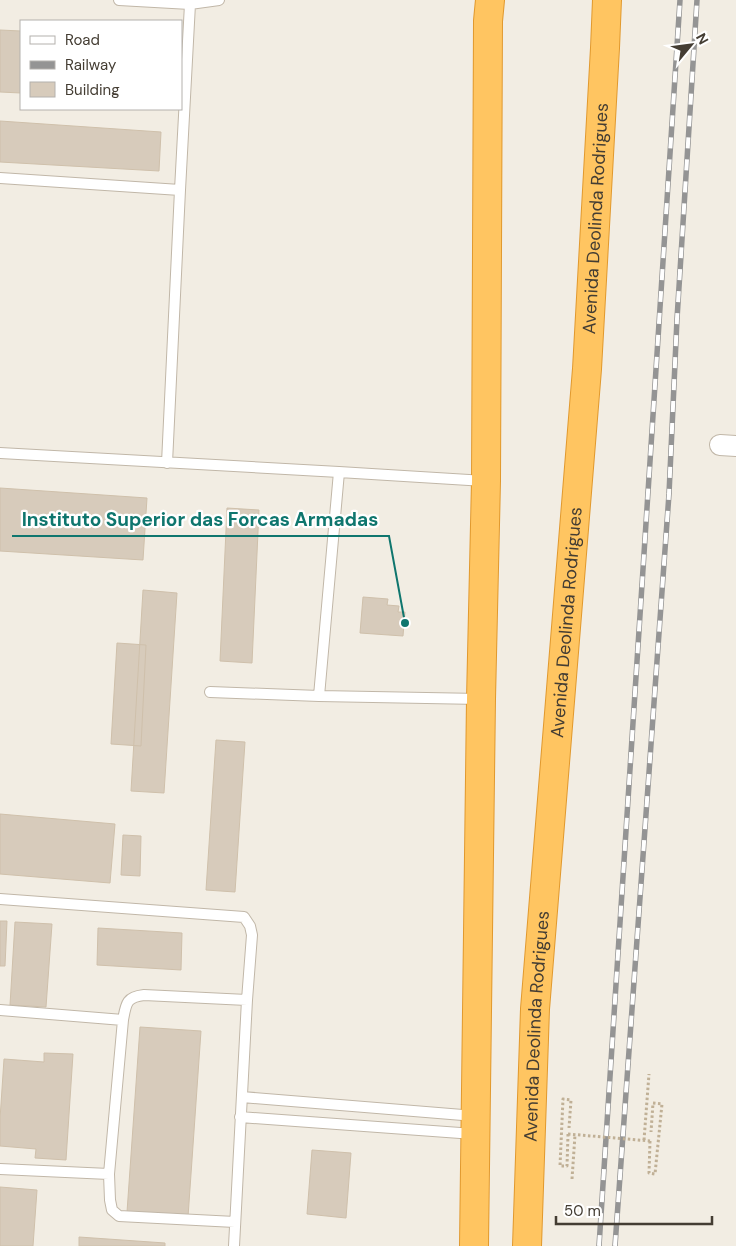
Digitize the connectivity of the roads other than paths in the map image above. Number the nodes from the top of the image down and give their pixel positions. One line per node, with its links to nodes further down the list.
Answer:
1 (118, 0): 6 (lane)
2 (219, 0): 6 (lane)
3 (507, 0): 7 (highway)
4 (586, 0): 8 (highway)
5 (607, 0): 8 (highway, Avenida Deolinda Rodrigues)
6 (190, 4): 10 (lane)
7 (489, 11): 14 (highway)
8 (605, 48): 30 (highway, Avenida Deolinda Rodrigues)
9 (0, 178): 10 (lane)
10 (180, 190): 12 (lane)
11 (0, 453): 12 (lane)
12 (167, 462): 13 (lane)
13 (339, 472): 14 (lane); 16 (lane)
14 (486, 481): 17 (highway)
15 (210, 692): 16 (lane)
16 (319, 696): 17 (lane)
17 (481, 699): 24 (highway)
18 (0, 899): 19 (lane)
19 (247, 1000): 21 (lane); 22 (lane)
20 (0, 1010): 21 (lane)
21 (123, 1020): 26 (lane)
22 (242, 1097): 23 (lane); 24 (lane)
23 (240, 1117): 24 (lane); 27 (lane)
24 (475, 1125): 29 (highway)
25 (0, 1169): 26 (lane)
26 (109, 1174): 27 (lane)
27 (235, 1222): 28 (lane)
28 (234, 1246)
29 (474, 1246)
30 (527, 1246)

